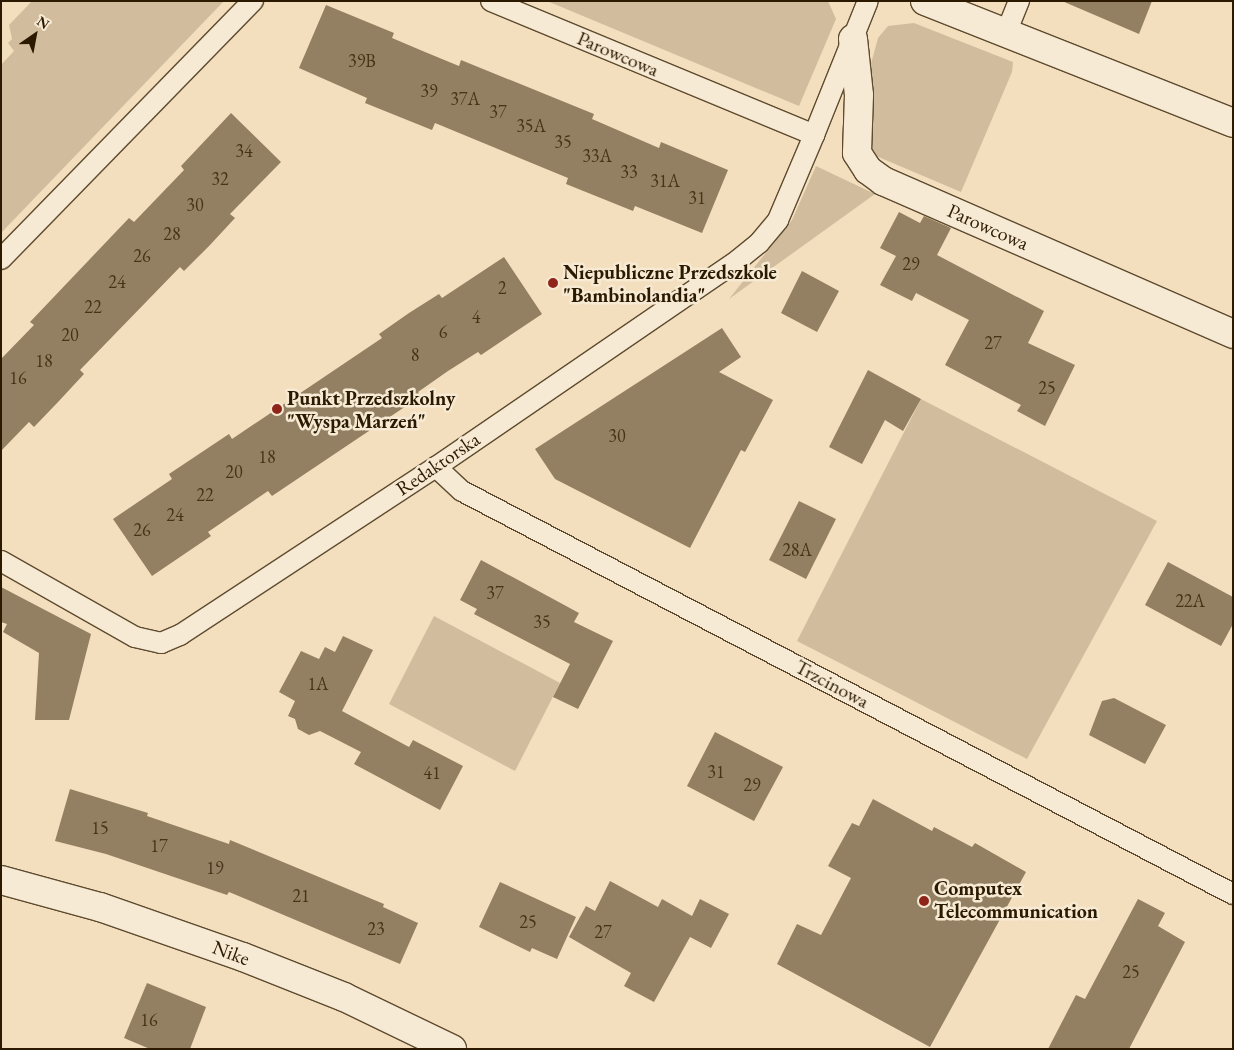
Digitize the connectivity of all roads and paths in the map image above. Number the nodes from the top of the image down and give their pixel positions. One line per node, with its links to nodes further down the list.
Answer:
1 (253, 1): 10 (lane)
2 (491, 1): 9 (lane, Parowcowa)
3 (868, 1): 7 (lane, Parowcowa)
4 (925, 1): 6 (street)
5 (1019, 1): 6 (lane)
6 (1006, 33): 8 (street)
7 (853, 39): 9 (lane, Parowcowa); 11 (street, Parowcowa)
8 (1233, 123)
9 (814, 135): 12 (lane, Redaktorska)
10 (1, 258)
11 (1233, 334)
12 (436, 467): 13 (lane, Redaktorska); 15 (lane, Trzcinowa)
13 (1, 561)
14 (1, 880): 16 (street, Nike)
15 (1233, 894)
16 (452, 1049)

